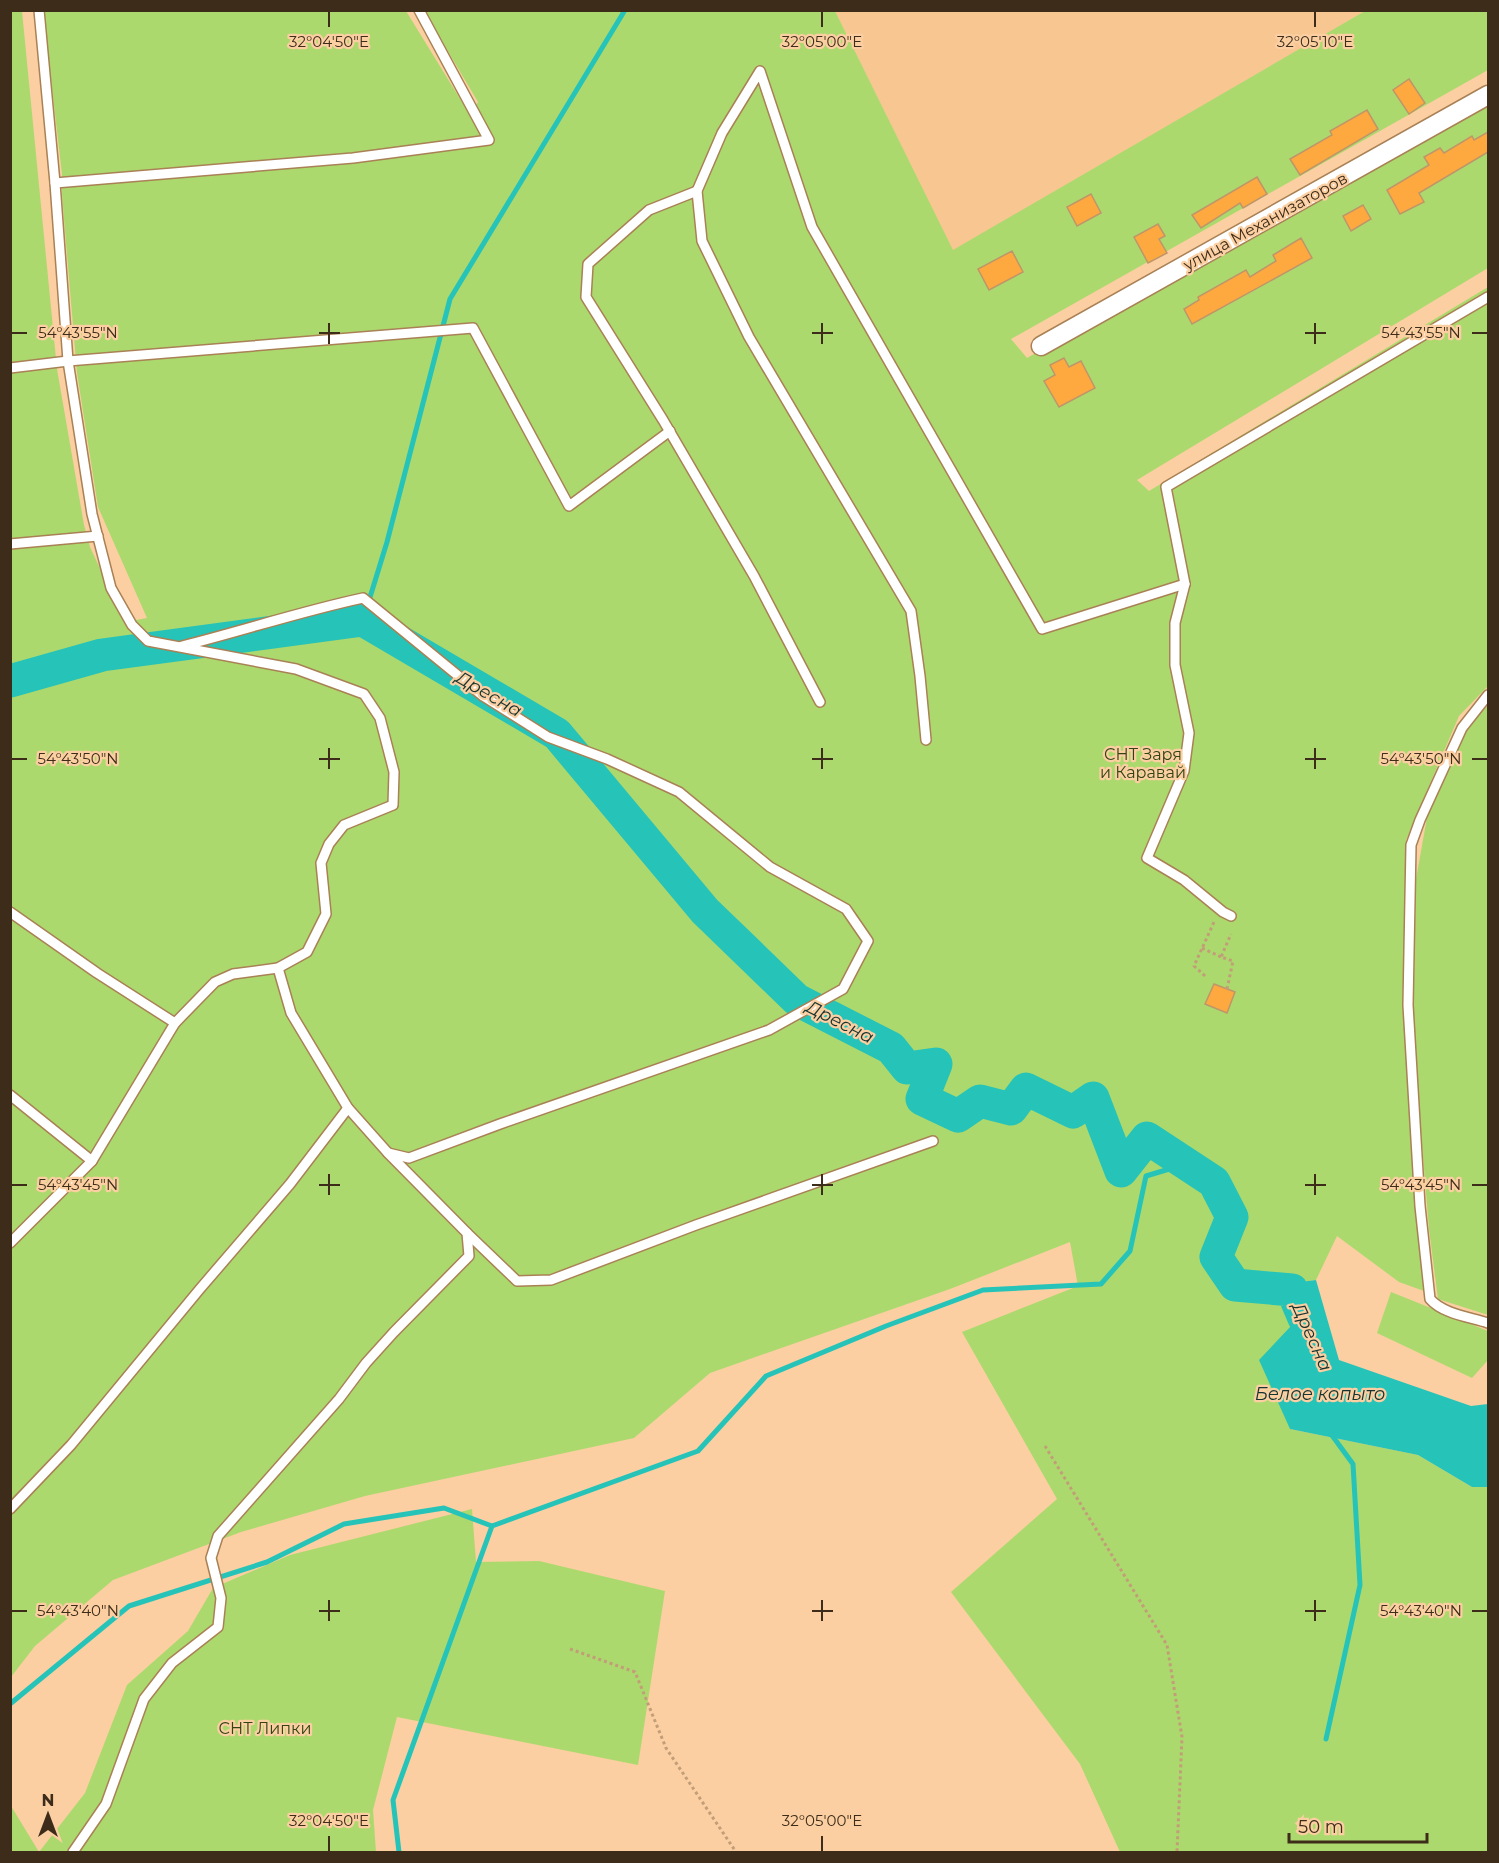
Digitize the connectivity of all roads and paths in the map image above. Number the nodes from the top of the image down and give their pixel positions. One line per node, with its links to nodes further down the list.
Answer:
1 (39, 10): 4 (lane)
2 (419, 10): 4 (lane)
3 (1488, 96): 7 (street, улица Механизаторов)
4 (55, 183): 8 (lane)
5 (697, 191): 10 (lane); 13 (lane); 17 (lane)
6 (1488, 297): 13 (lane)
7 (1041, 346)
8 (68, 361): 9 (lane); 10 (lane); 11 (lane)
9 (10, 368)
10 (670, 431): 16 (lane)
11 (98, 536): 12 (lane); 14 (lane)
12 (10, 544)
13 (1185, 584): 19 (lane)
14 (176, 647): 24 (lane); 31 (lane)
15 (1488, 695): 35 (lane)
16 (820, 702)
17 (926, 740)
18 (10, 912): 27 (lane)
19 (1231, 916)
20 (1210, 920): 22 (path)
21 (1231, 934): 23 (path)
22 (1202, 948): 23 (path); 25 (path)
23 (1221, 957): 26 (path)
24 (278, 968): 27 (lane); 29 (lane)
25 (1204, 976)
26 (1227, 989)
27 (175, 1023): 32 (lane)
28 (10, 1095): 32 (lane)
29 (348, 1108): 31 (lane); 37 (lane)
30 (933, 1141): 33 (lane)
31 (388, 1153): 33 (lane)
32 (92, 1161): 34 (lane)
33 (467, 1233): 39 (lane)
34 (10, 1243)
35 (1488, 1323)
36 (1045, 1446): 41 (path)
37 (10, 1509)
38 (570, 1650): 40 (path)
39 (73, 1852)
40 (736, 1852)
41 (1177, 1852)

